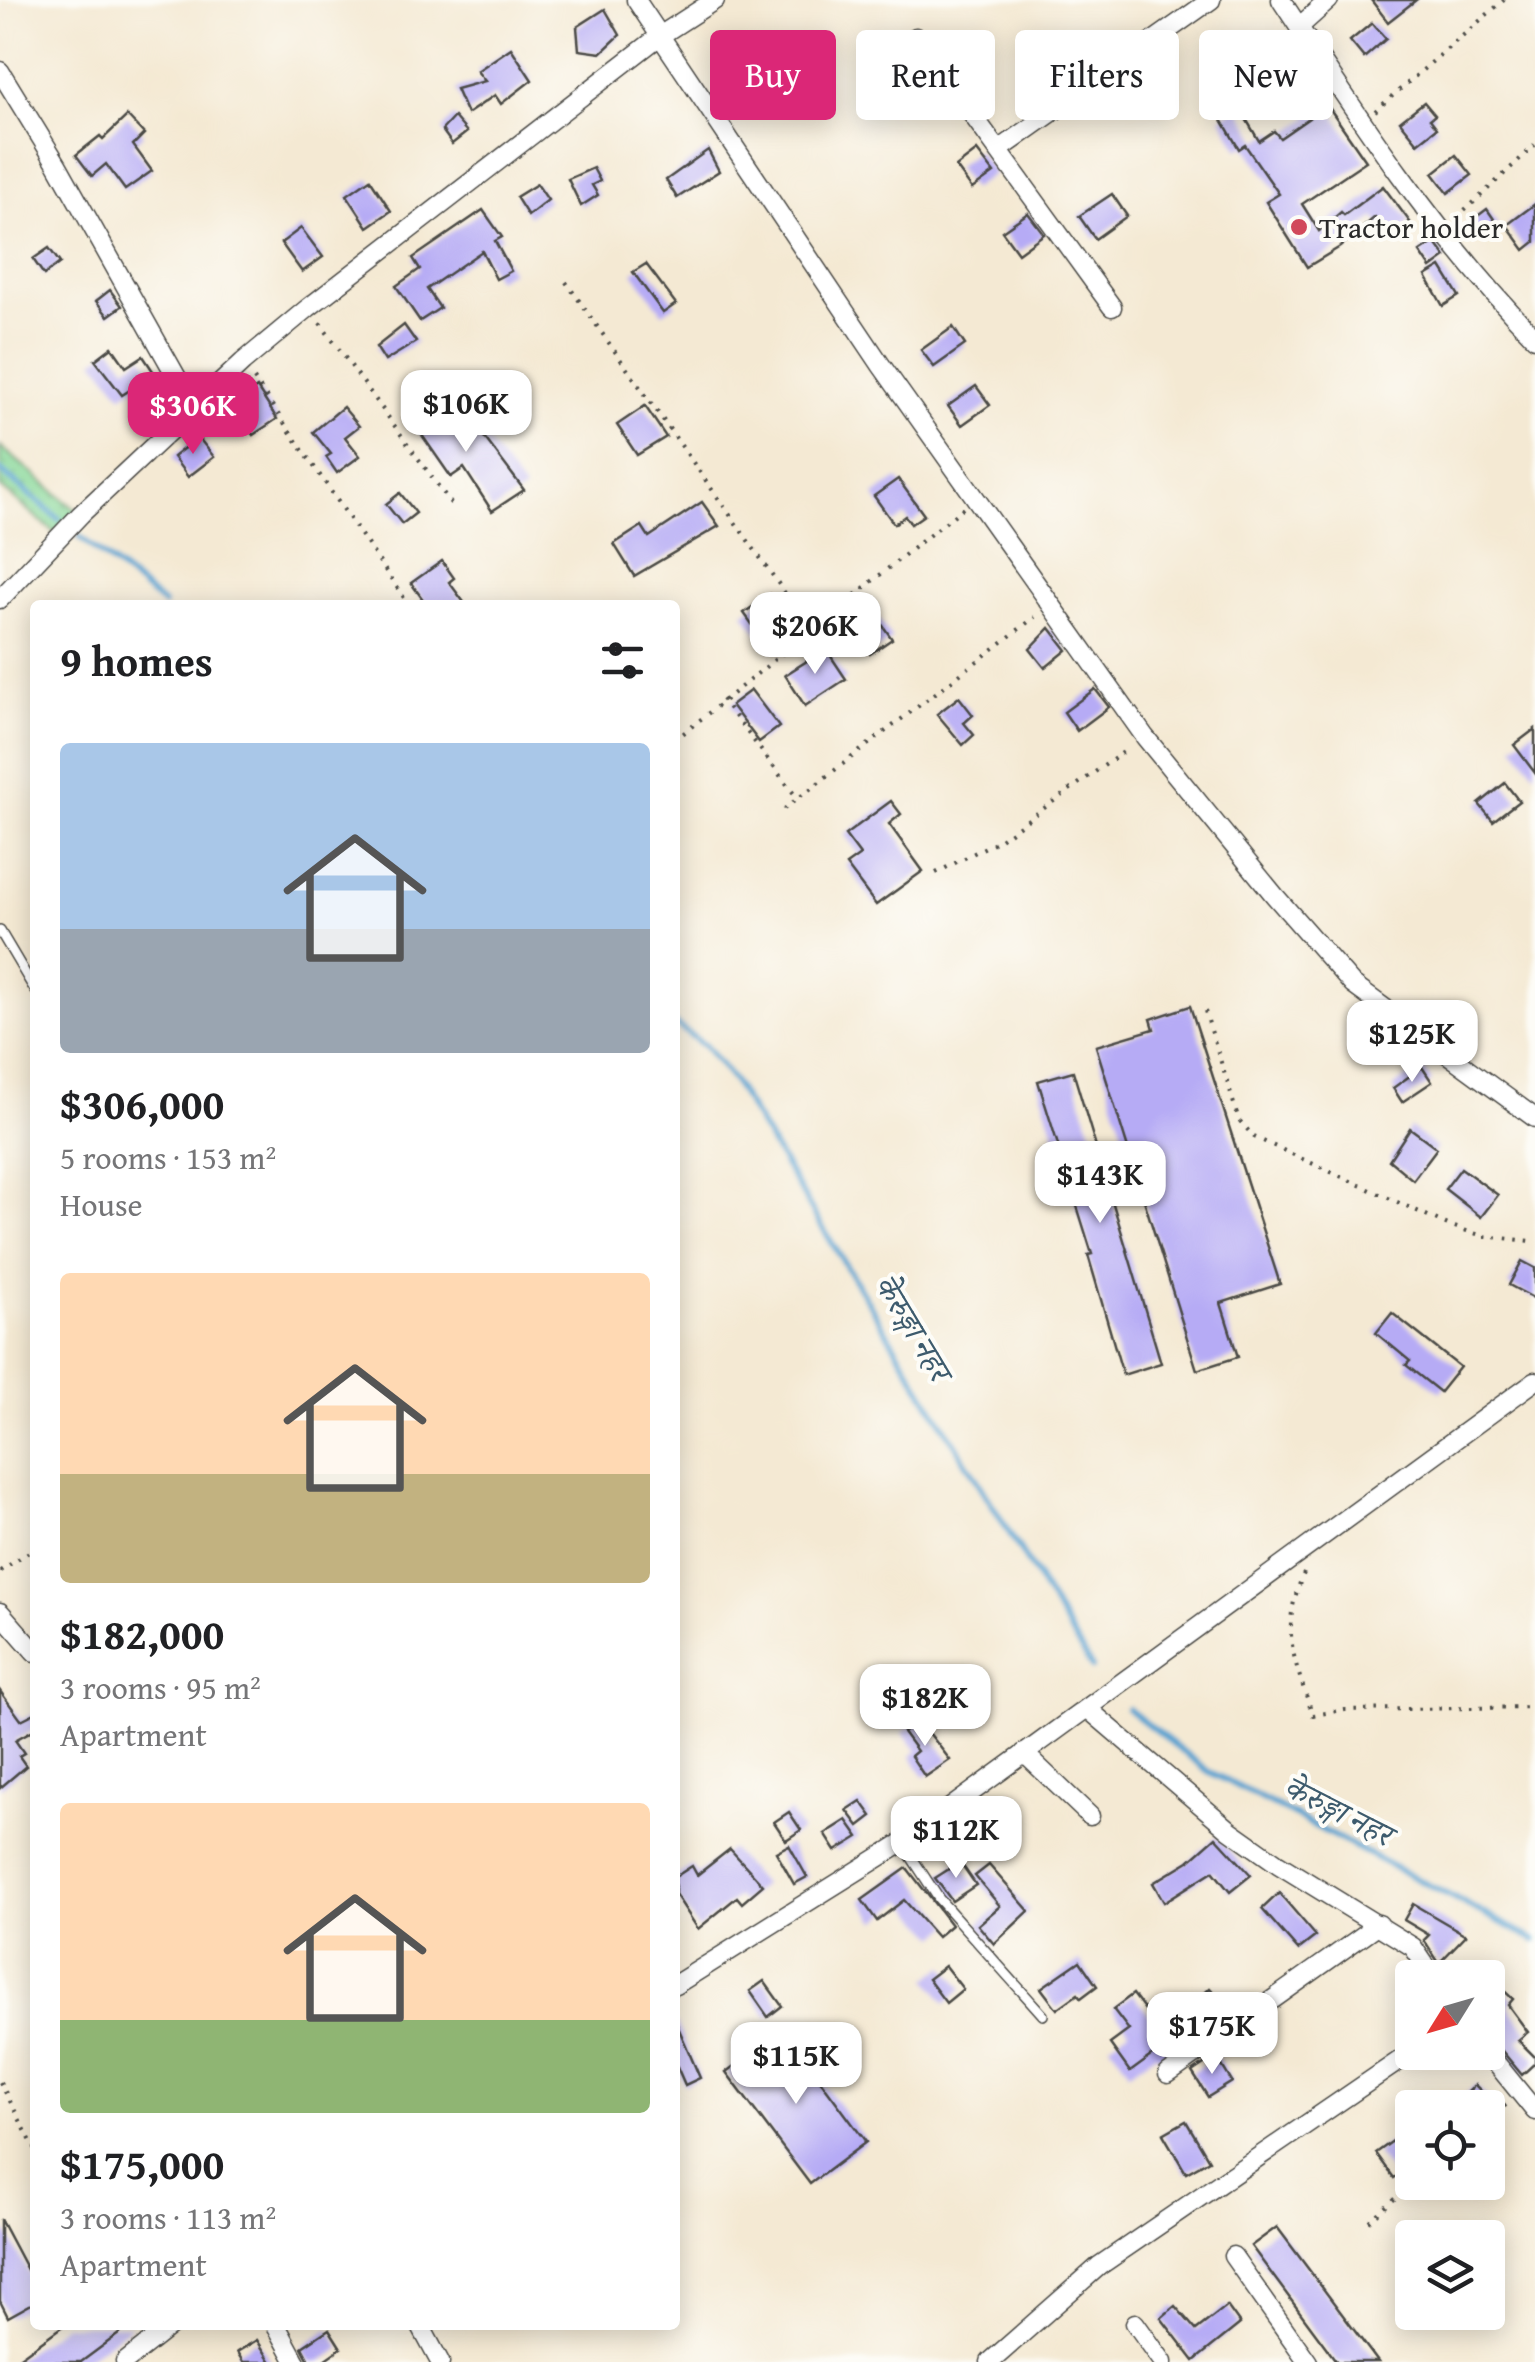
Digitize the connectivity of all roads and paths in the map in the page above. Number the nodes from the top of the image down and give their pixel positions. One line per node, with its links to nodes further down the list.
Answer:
1 (636, 0): 8 (street)
2 (715, 0): 8 (street)
3 (1211, 0): 13 (street)
4 (1282, 0): 7 (street)
5 (1329, 0): 7 (street)
6 (1504, 0): 11 (path)
7 (1299, 26): 11 (street)
8 (661, 35): 17 (street); 21 (street)
9 (0, 71): 20 (street)
10 (978, 120): 13 (street)
11 (1364, 120): 14 (street)
12 (1535, 146): 14 (path)
13 (1000, 150): 16 (street)
14 (1442, 232): 18 (street)
15 (566, 282): 26 (path)
16 (1112, 307)
17 (308, 308): 19 (street); 22 (path)
18 (1535, 338)
19 (243, 362): 20 (street); 24 (path)
20 (194, 408): 23 (street)
21 (974, 498): 25 (street); 26 (path)
22 (455, 509)
23 (0, 600)
24 (406, 600)
25 (1051, 604): 29 (street); 30 (path)
26 (811, 630): 27 (path)
27 (722, 699): 28 (path); 30 (path)
28 (680, 736)
29 (1145, 737): 32 (path); 36 (street)
30 (798, 799): 31 (path)
31 (784, 809)
32 (936, 873)
33 (0, 932): 34 (lane)
34 (30, 982)
35 (1205, 1012): 37 (path)
36 (1535, 1118)
37 (1535, 1244)
38 (1535, 1381): 45 (street)
39 (30, 1551): 41 (path)
40 (1310, 1561): 44 (path)
41 (0, 1570)
42 (0, 1612): 43 (street)
43 (30, 1646)
44 (1535, 1707)
45 (1088, 1710): 46 (street); 49 (street)
46 (1024, 1753): 47 (street); 48 (street)
47 (1090, 1816)
48 (902, 1842): 51 (street); 52 (lane)
49 (1379, 1924): 50 (street); 55 (street)
50 (1422, 1960)
51 (680, 1983)
52 (1043, 2015)
53 (1395, 2064): 71 (street)
54 (1501, 2070): 57 (street)
55 (1168, 2074)
56 (0, 2082): 60 (path)
57 (1520, 2093): 58 (path); 59 (street)
58 (1505, 2106)
59 (1535, 2111)
60 (30, 2139)
61 (1395, 2198): 62 (path)
62 (1369, 2221)
63 (1232, 2256): 73 (street)
64 (1136, 2323): 72 (street)
65 (166, 2330): 68 (street)
66 (279, 2330): 69 (street)
67 (423, 2330): 70 (street)
68 (130, 2361)
69 (296, 2362)
70 (440, 2362)
71 (990, 2362)
72 (1163, 2362)
73 (1308, 2362)

